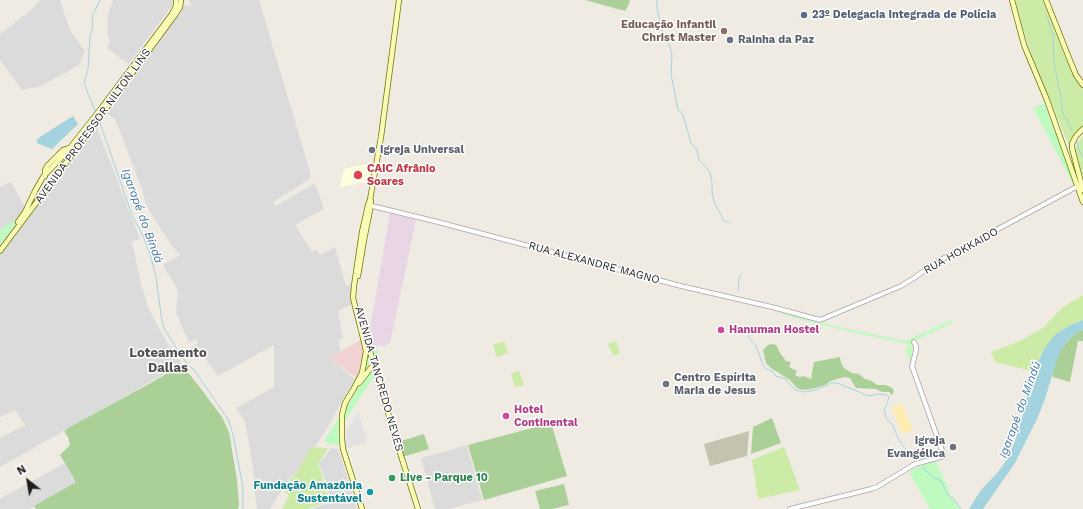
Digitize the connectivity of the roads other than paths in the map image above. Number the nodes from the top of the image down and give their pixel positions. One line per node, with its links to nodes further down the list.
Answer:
1 (176, 0): 7 (main road, AVENIDA PROFESSOR NILTON LINS)
2 (181, 0): 7 (main road, AVENIDA PROFESSOR NILTON LINS)
3 (399, 0): 17 (main road, AVENIDA TANCREDO NEVES)
4 (1012, 0): 13 (main road)
5 (1046, 0): 6 (main road)
6 (1083, 85)
7 (99, 114): 8 (main road, AVENIDA PROFESSOR NILTON LINS)
8 (95, 119): 10 (main road, AVENIDA PROFESSOR NILTON LINS); 11 (main road, AVENIDA PROFESSOR NILTON LINS)
9 (1083, 129): 15 (main road)
10 (44, 176): 11 (main road); 12 (main road, AVENIDA PROFESSOR NILTON LINS)
11 (51, 183): 14 (main road, AVENIDA PROFESSOR NILTON LINS)
12 (38, 185): 14 (main road); 18 (main road, AVENIDA PROFESSOR NILTON LINS)
13 (1078, 186): 16 (main road); 20 (street, RUA HOKKAIDO)
14 (46, 190): 19 (main road, AVENIDA PROFESSOR NILTON LINS)
15 (1083, 190)
16 (1083, 202)
17 (370, 203): 20 (street, RUA ALEXANDRE MAGNO); 22 (main road, AVENIDA TANCREDO NEVES); 23 (main road, AVENIDA TANCREDO NEVES)
18 (0, 246)
19 (0, 251)
20 (820, 320)
21 (914, 342): 26 (street)
22 (374, 364): 23 (main road); 25 (main road, AVENIDA TANCREDO NEVES)
23 (353, 390): 24 (main road)
24 (362, 509)
25 (418, 509)
26 (790, 509)

